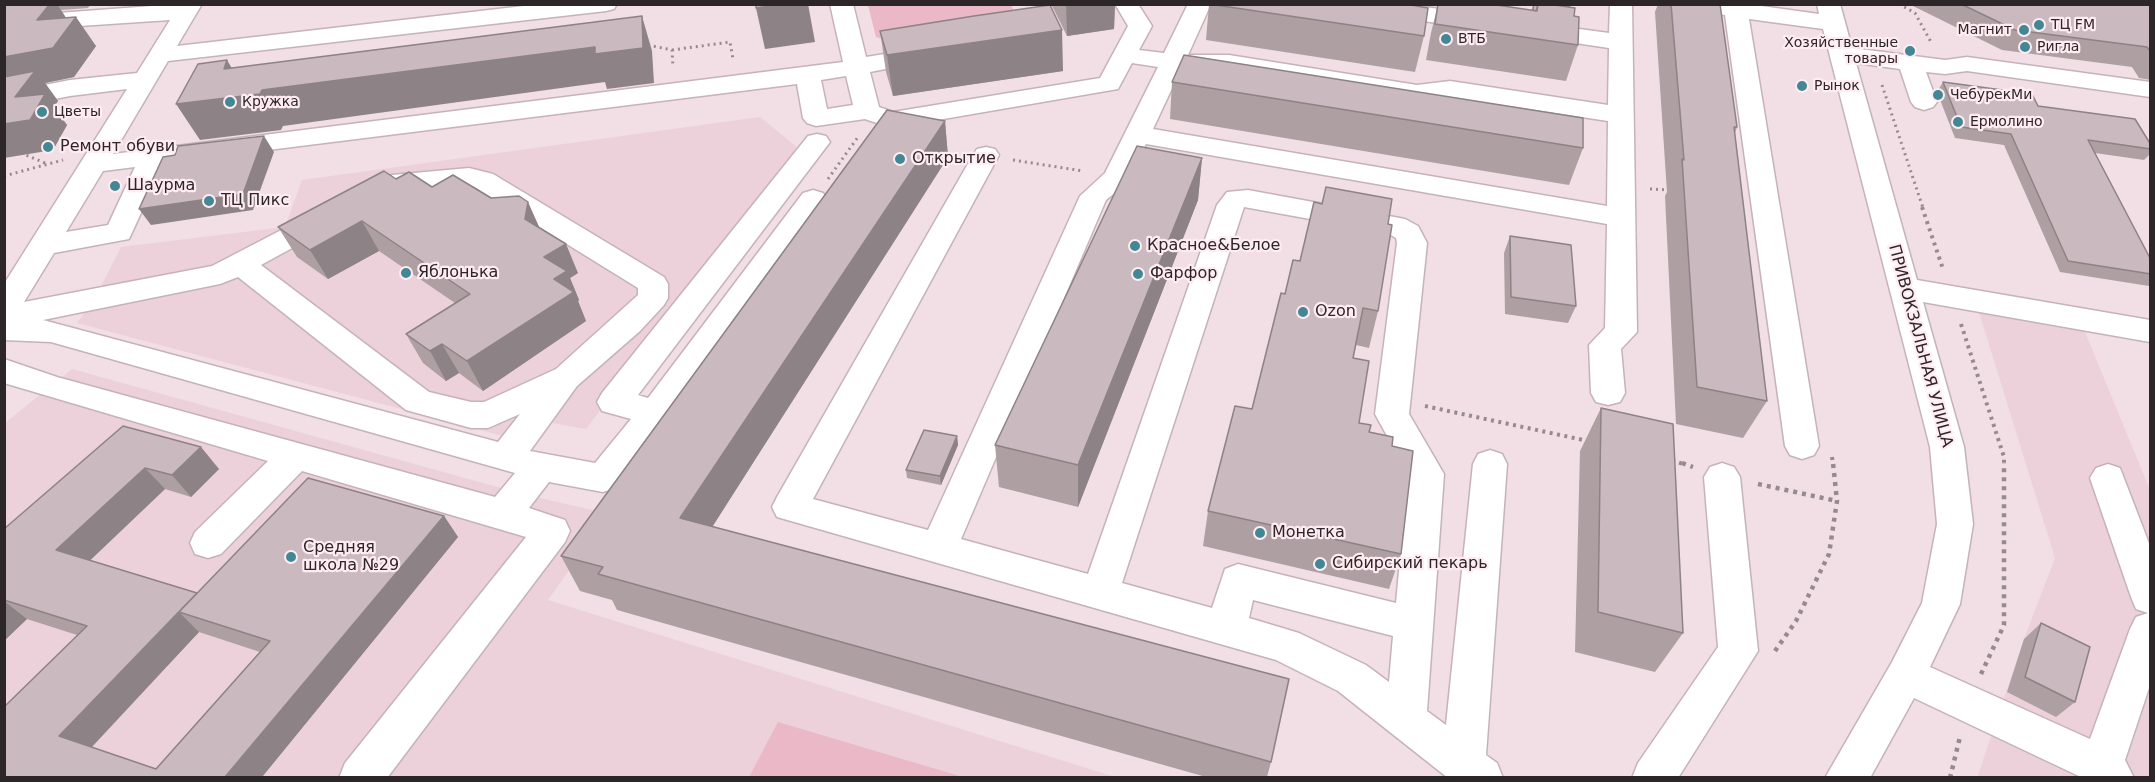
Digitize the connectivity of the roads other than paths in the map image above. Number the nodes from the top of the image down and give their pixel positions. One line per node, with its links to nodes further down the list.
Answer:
1 (606, 4): 13 (street)
2 (841, 4): 19 (street)
3 (1126, 4): 16 (street)
4 (1200, 4): 17 (street)
5 (1355, 4): 12 (street)
6 (1621, 4): 12 (street)
7 (1692, 4): 9 (street)
8 (189, 8): 10 (street); 15 (street)
9 (1736, 10): 11 (street); 47 (street)
10 (4, 24)
11 (1835, 27): 18 (street); 38 (street, ПРИВОКЗАЛЬНАЯ УЛИЦА)
12 (1620, 42): 27 (street)
13 (232, 47): 15 (street); 20 (street)
14 (949, 51): 19 (street)
15 (160, 55): 22 (street)
16 (1125, 55): 17 (street); 26 (street)
17 (1175, 62): 27 (street); 29 (street)
18 (1910, 63): 23 (street); 25 (street)
19 (855, 65): 21 (street); 26 (street)
20 (218, 72)
21 (808, 75): 26 (street); 31 (street)
22 (145, 79): 24 (street); 33 (street)
23 (2151, 89)
24 (15, 98): 28 (street)
25 (1924, 102)
26 (867, 111)
27 (1620, 115): 35 (street)
28 (4, 123)
29 (1139, 135): 35 (street); 56 (street)
30 (817, 142): 34 (street)
31 (172, 148): 33 (street); 36 (street)
32 (986, 155): 56 (street)
33 (94, 164): 36 (street)
34 (767, 205): 46 (street); 46 (street)
35 (1620, 217): 45 (street)
36 (45, 245): 39 (street)
37 (240, 264): 40 (street); 44 (street); 44 (street)
38 (1904, 288): 42 (street); 62 (street, ПРИВОКЗАЛЬНАЯ УЛИЦА)
39 (4, 310)
40 (4, 317)
41 (4, 330): 49 (street)
42 (2151, 331)
43 (4, 371): 48 (street)
44 (568, 377): 49 (street)
45 (1608, 393)
46 (656, 412): 51 (street)
47 (1802, 446)
48 (296, 455): 54 (street); 55 (street)
49 (506, 457): 51 (street)
50 (1490, 464): 64 (street)
51 (541, 467): 54 (street)
52 (1722, 477): 67 (street)
53 (2108, 478): 58 (street)
54 (503, 514): 66 (street)
55 (208, 543)
56 (938, 550): 57 (street)
57 (1100, 593): 59 (street); 60 (street)
58 (2151, 597)
59 (1414, 624): 60 (street); 63 (street)
60 (1227, 628): 63 (street)
61 (2151, 629): 65 (street)
62 (1906, 675): 65 (street); 68 (street, ПРИВОКЗАЛЬНАЯ УЛИЦА)
63 (1406, 719): 64 (street)
64 (1473, 770)
65 (2108, 771)
66 (360, 777)
67 (1653, 777)
68 (1846, 777)

